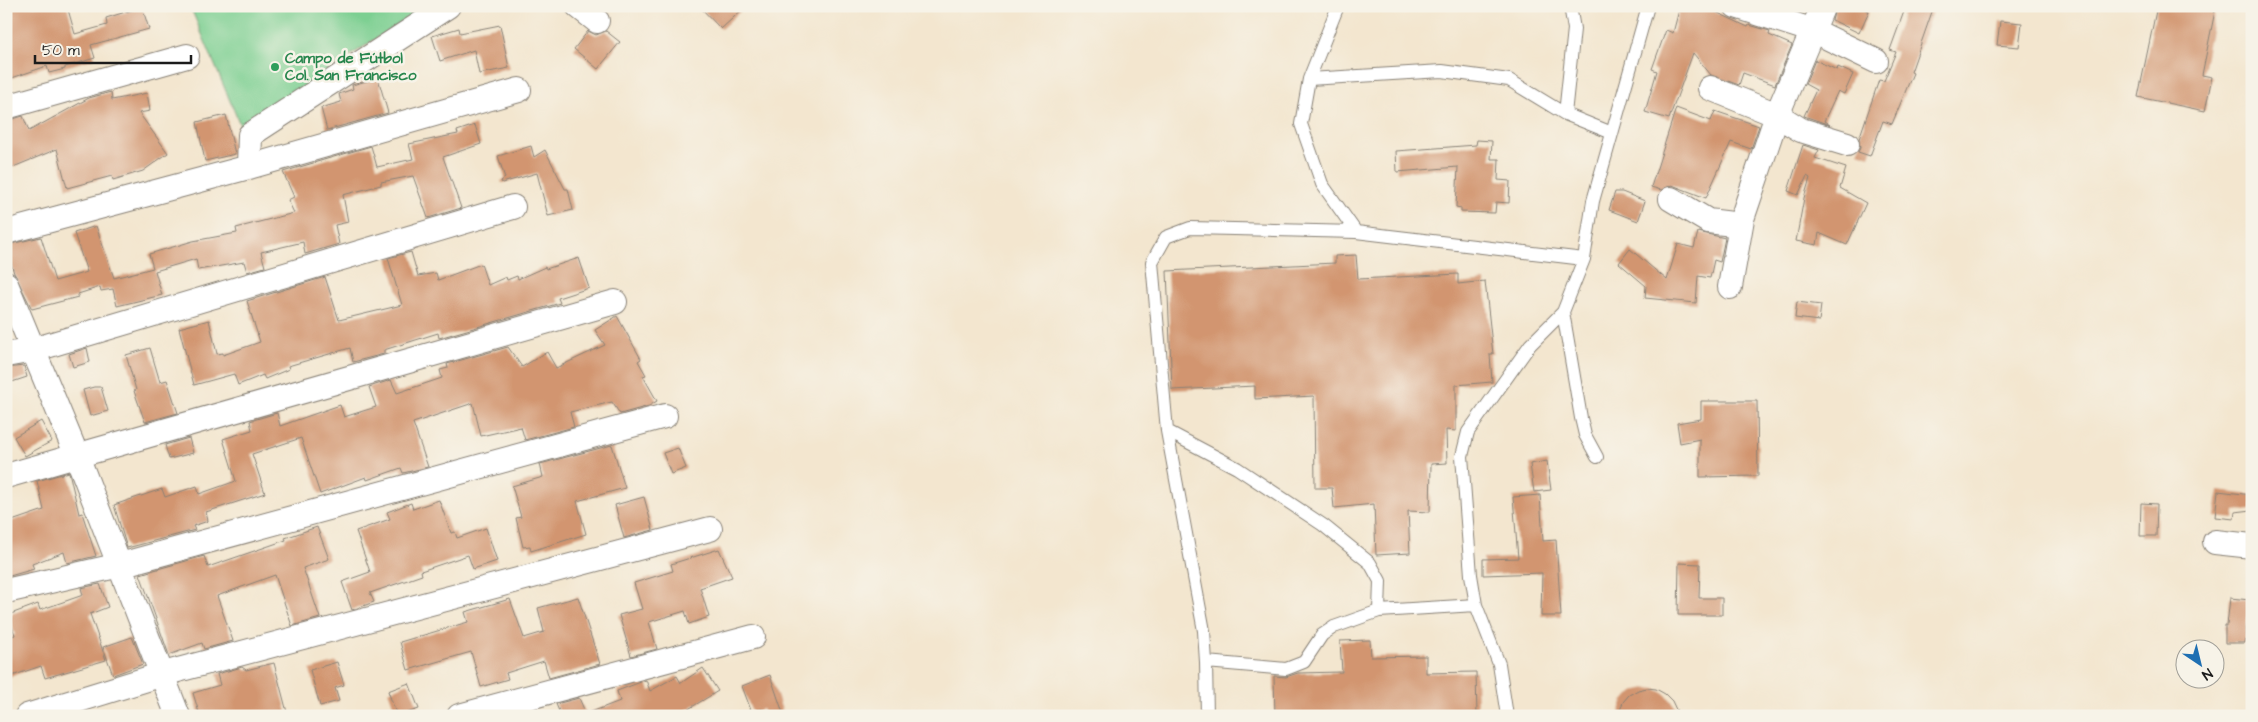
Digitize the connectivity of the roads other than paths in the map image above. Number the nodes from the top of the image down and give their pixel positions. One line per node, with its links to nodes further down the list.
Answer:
1 (448, 6): 20 (street)
2 (578, 6): 8 (street)
3 (1338, 6): 12 (lane)
4 (1570, 6): 16 (lane)
5 (1648, 6): 18 (lane)
6 (1736, 6): 9 (street)
7 (1823, 6): 9 (street)
8 (597, 21)
9 (1814, 31): 11 (street); 17 (street)
10 (187, 56): 15 (street)
11 (1876, 61)
12 (1309, 78): 16 (lane); 25 (lane)
13 (1710, 88): 17 (street)
14 (520, 90): 20 (street)
15 (6, 107)
16 (1565, 114): 18 (lane)
17 (1777, 115): 19 (street); 23 (street)
18 (1612, 133): 26 (lane)
19 (1847, 144)
20 (248, 167): 24 (street)
21 (1671, 198): 23 (street)
22 (514, 207): 31 (street)
23 (1741, 225): 28 (street)
24 (6, 232)
25 (1356, 232): 26 (lane); 34 (lane)
26 (1584, 259): 30 (lane)
27 (6, 284): 31 (street)
28 (1730, 287)
29 (615, 302): 35 (street)
30 (1563, 312): 36 (lane); 43 (lane)
31 (33, 350): 32 (street); 35 (street)
32 (6, 355)
33 (665, 416): 41 (street)
34 (1167, 431): 44 (lane); 46 (lane)
35 (77, 456): 37 (street); 41 (street)
36 (1597, 457)
37 (6, 476)
38 (710, 529): 47 (street)
39 (2215, 542): 40 (street)
40 (2252, 546)
41 (120, 565): 42 (street); 47 (street)
42 (6, 590)
43 (1476, 605): 44 (lane); 52 (lane)
44 (1379, 611): 46 (lane)
45 (753, 637): 50 (street)
46 (1206, 662): 51 (lane)
47 (163, 674): 48 (street); 49 (street)
48 (27, 716)
49 (178, 716)
50 (459, 716)
51 (1207, 716)
52 (1507, 716)

